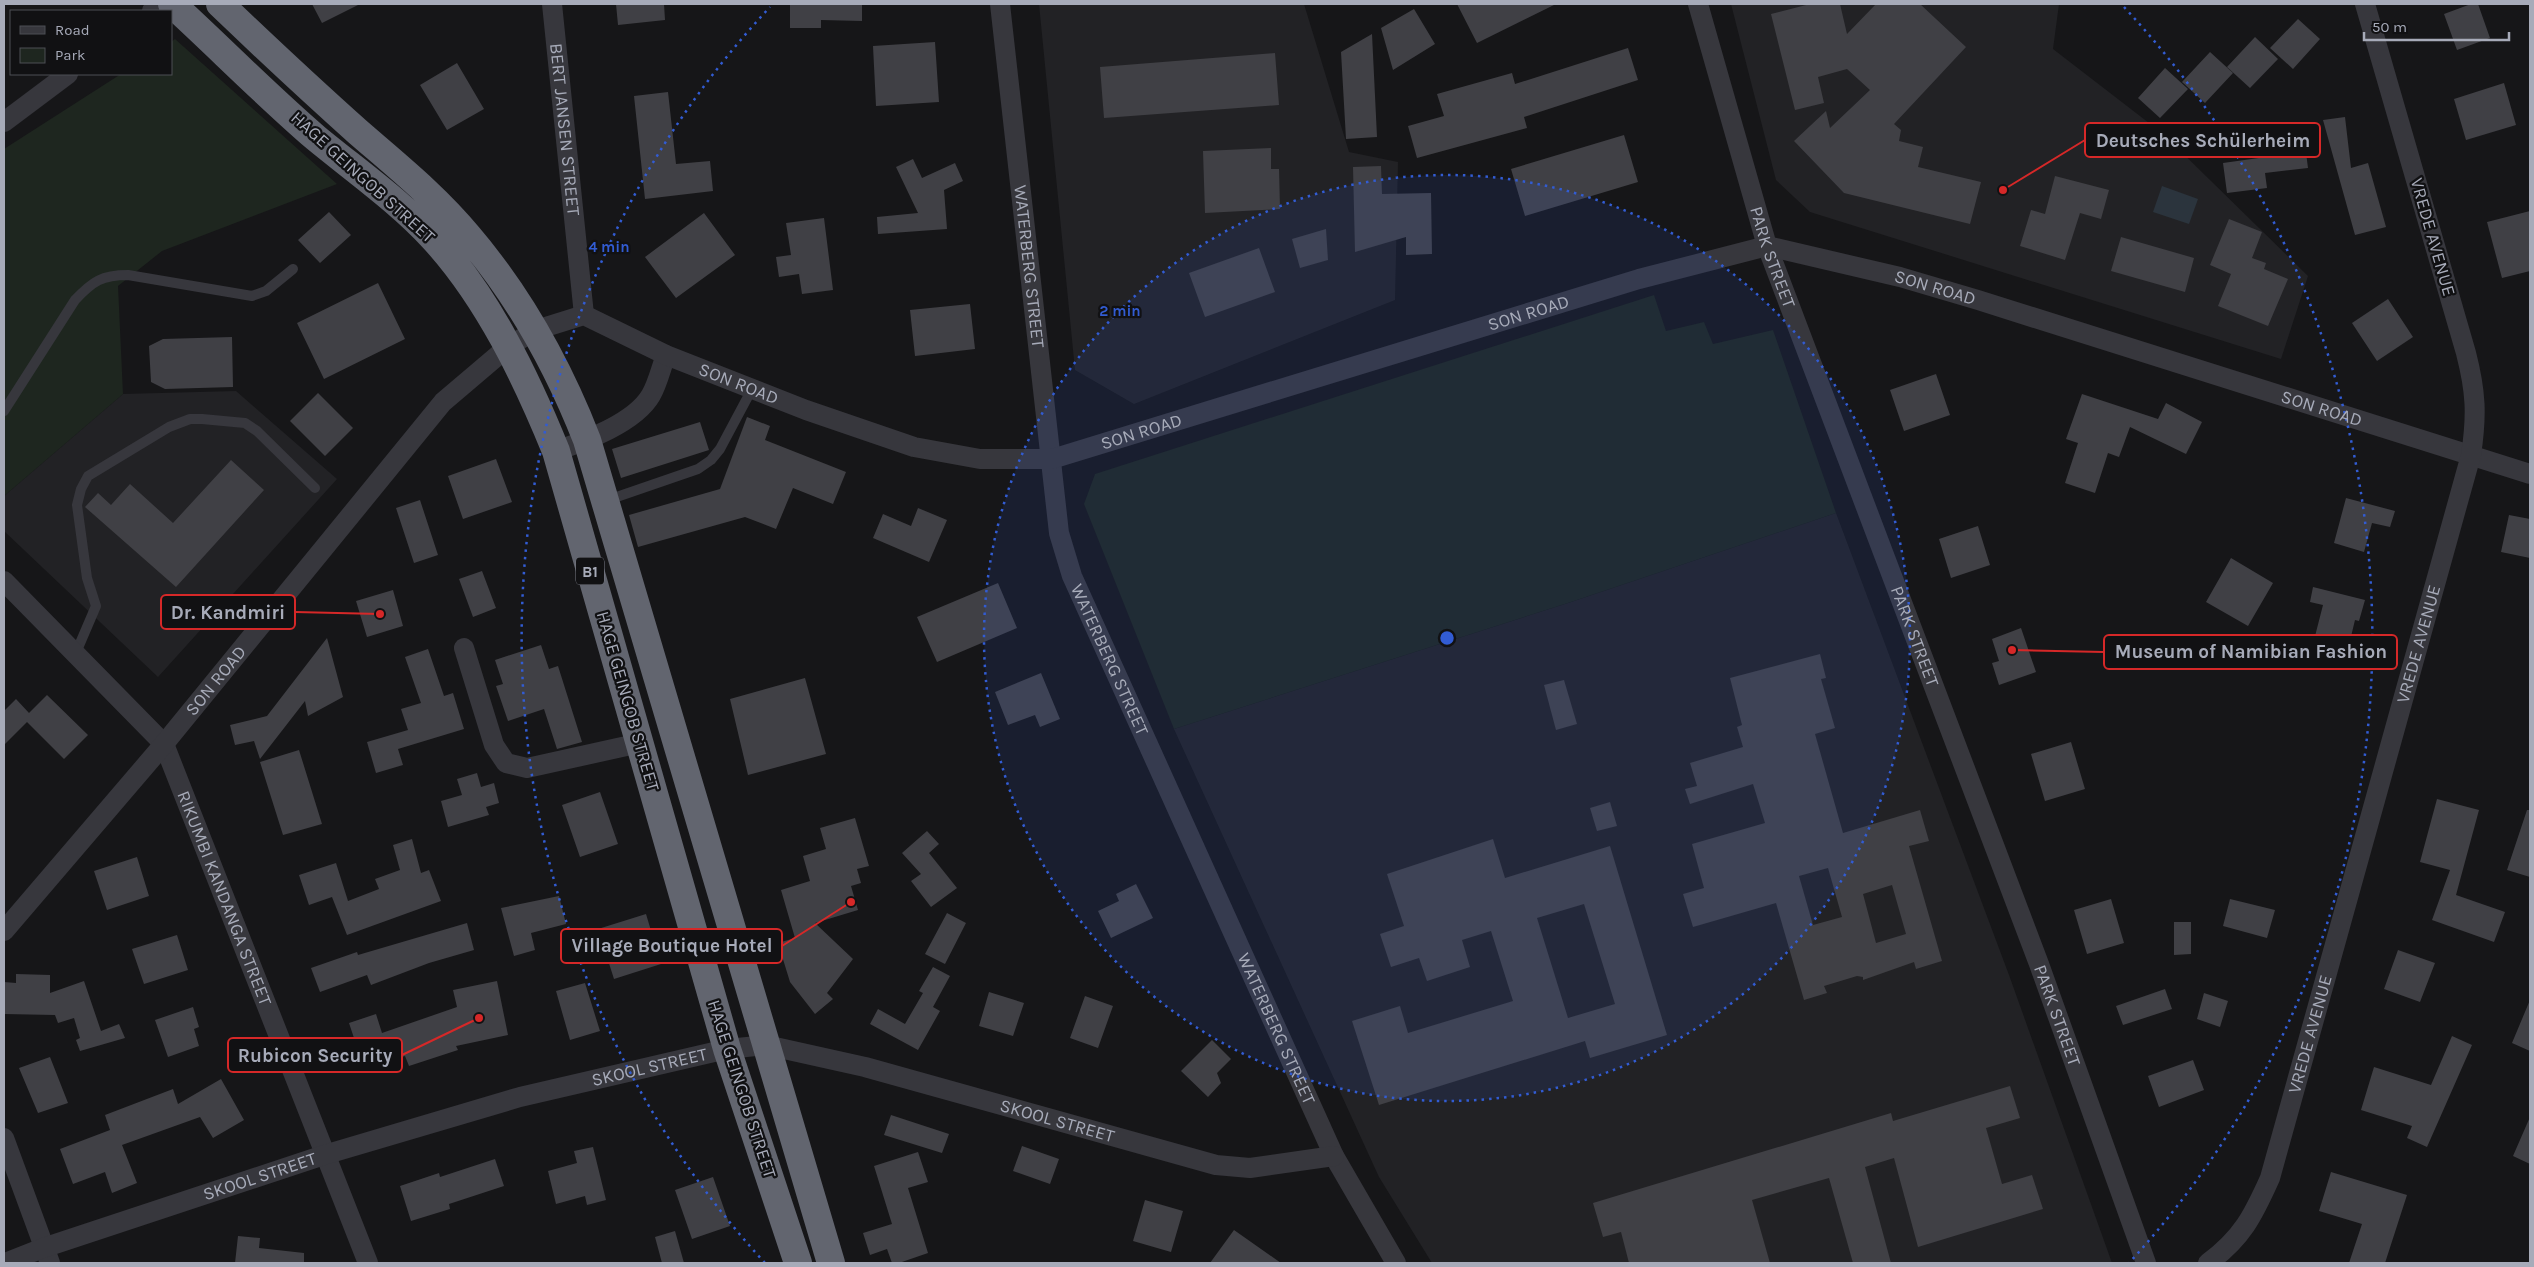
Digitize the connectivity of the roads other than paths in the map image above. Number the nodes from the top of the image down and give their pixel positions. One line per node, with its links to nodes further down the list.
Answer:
1 (172, 4): 13 (highway, HAGE GEINGOB STREET / B1)
2 (220, 4): 12 (highway, HAGE GEINGOB STREET / B1)
3 (552, 4): 11 (street, BERT JANSEN STREET)
4 (1000, 4): 20 (street, WATERBERG STREET)
5 (1698, 4): 9 (street, PARK STREET)
6 (2365, 4): 19 (street, VREDE AVENUE)
7 (67, 75): 8 (street)
8 (4, 122)
9 (1767, 246): 19 (street, SON ROAD); 20 (street, SON ROAD); 45 (street, PARK STREET)
10 (293, 269): 16 (lane)
11 (584, 315): 12 (street); 14 (street, SON ROAD)
12 (536, 330): 13 (street, SON ROAD); 17 (highway, HAGE GEINGOB STREET / B1)
13 (509, 346): 18 (highway, HAGE GEINGOB STREET / B1); 30 (street, SON ROAD)
14 (666, 355): 15 (street, SON ROAD); 17 (street)
15 (752, 389): 20 (street, SON ROAD); 23 (lane)
16 (4, 411)
17 (587, 440): 18 (street); 23 (highway, HAGE GEINGOB STREET / B1)
18 (556, 451): 25 (highway, HAGE GEINGOB STREET / B1)
19 (2472, 455): 21 (street, SON ROAD); 46 (street, VREDE AVENUE)
20 (1052, 459): 36 (street, WATERBERG STREET)
21 (2530, 474)
22 (315, 488): 28 (lane)
23 (604, 501): 24 (highway, HAGE GEINGOB STREET / B1)
24 (614, 535): 25 (highway); 32 (highway, HAGE GEINGOB STREET / B1)
25 (583, 544): 29 (highway, HAGE GEINGOB STREET / B1)
26 (4, 581): 28 (street, RIKUMBI KANDANGA STREET)
27 (464, 648): 29 (street)
28 (75, 655): 30 (street, RIKUMBI KANDANGA STREET)
29 (640, 743): 33 (highway, HAGE GEINGOB STREET / B1)
30 (164, 744): 31 (street, SON ROAD); 35 (street, RIKUMBI KANDANGA STREET)
31 (4, 931)
32 (766, 1045): 33 (street, SKOOL STREET); 36 (street, SKOOL STREET); 37 (highway, HAGE GEINGOB STREET / B1)
33 (727, 1049): 35 (street, SKOOL STREET); 38 (highway, HAGE GEINGOB STREET / B1)
34 (4, 1138): 39 (street)
35 (324, 1155): 39 (street, SKOOL STREET); 41 (street, RIKUMBI KANDANGA STREET)
36 (1334, 1156): 44 (street, WATERBERG STREET)
37 (802, 1173): 38 (highway); 43 (highway, HAGE GEINGOB STREET / B1)
38 (772, 1182): 42 (highway, HAGE GEINGOB STREET / B1)
39 (46, 1255): 40 (street, SKOOL STREET)
40 (5, 1263)
41 (368, 1263)
42 (798, 1263)
43 (830, 1263)
44 (1396, 1263)
45 (2146, 1263)
46 (2208, 1263)

